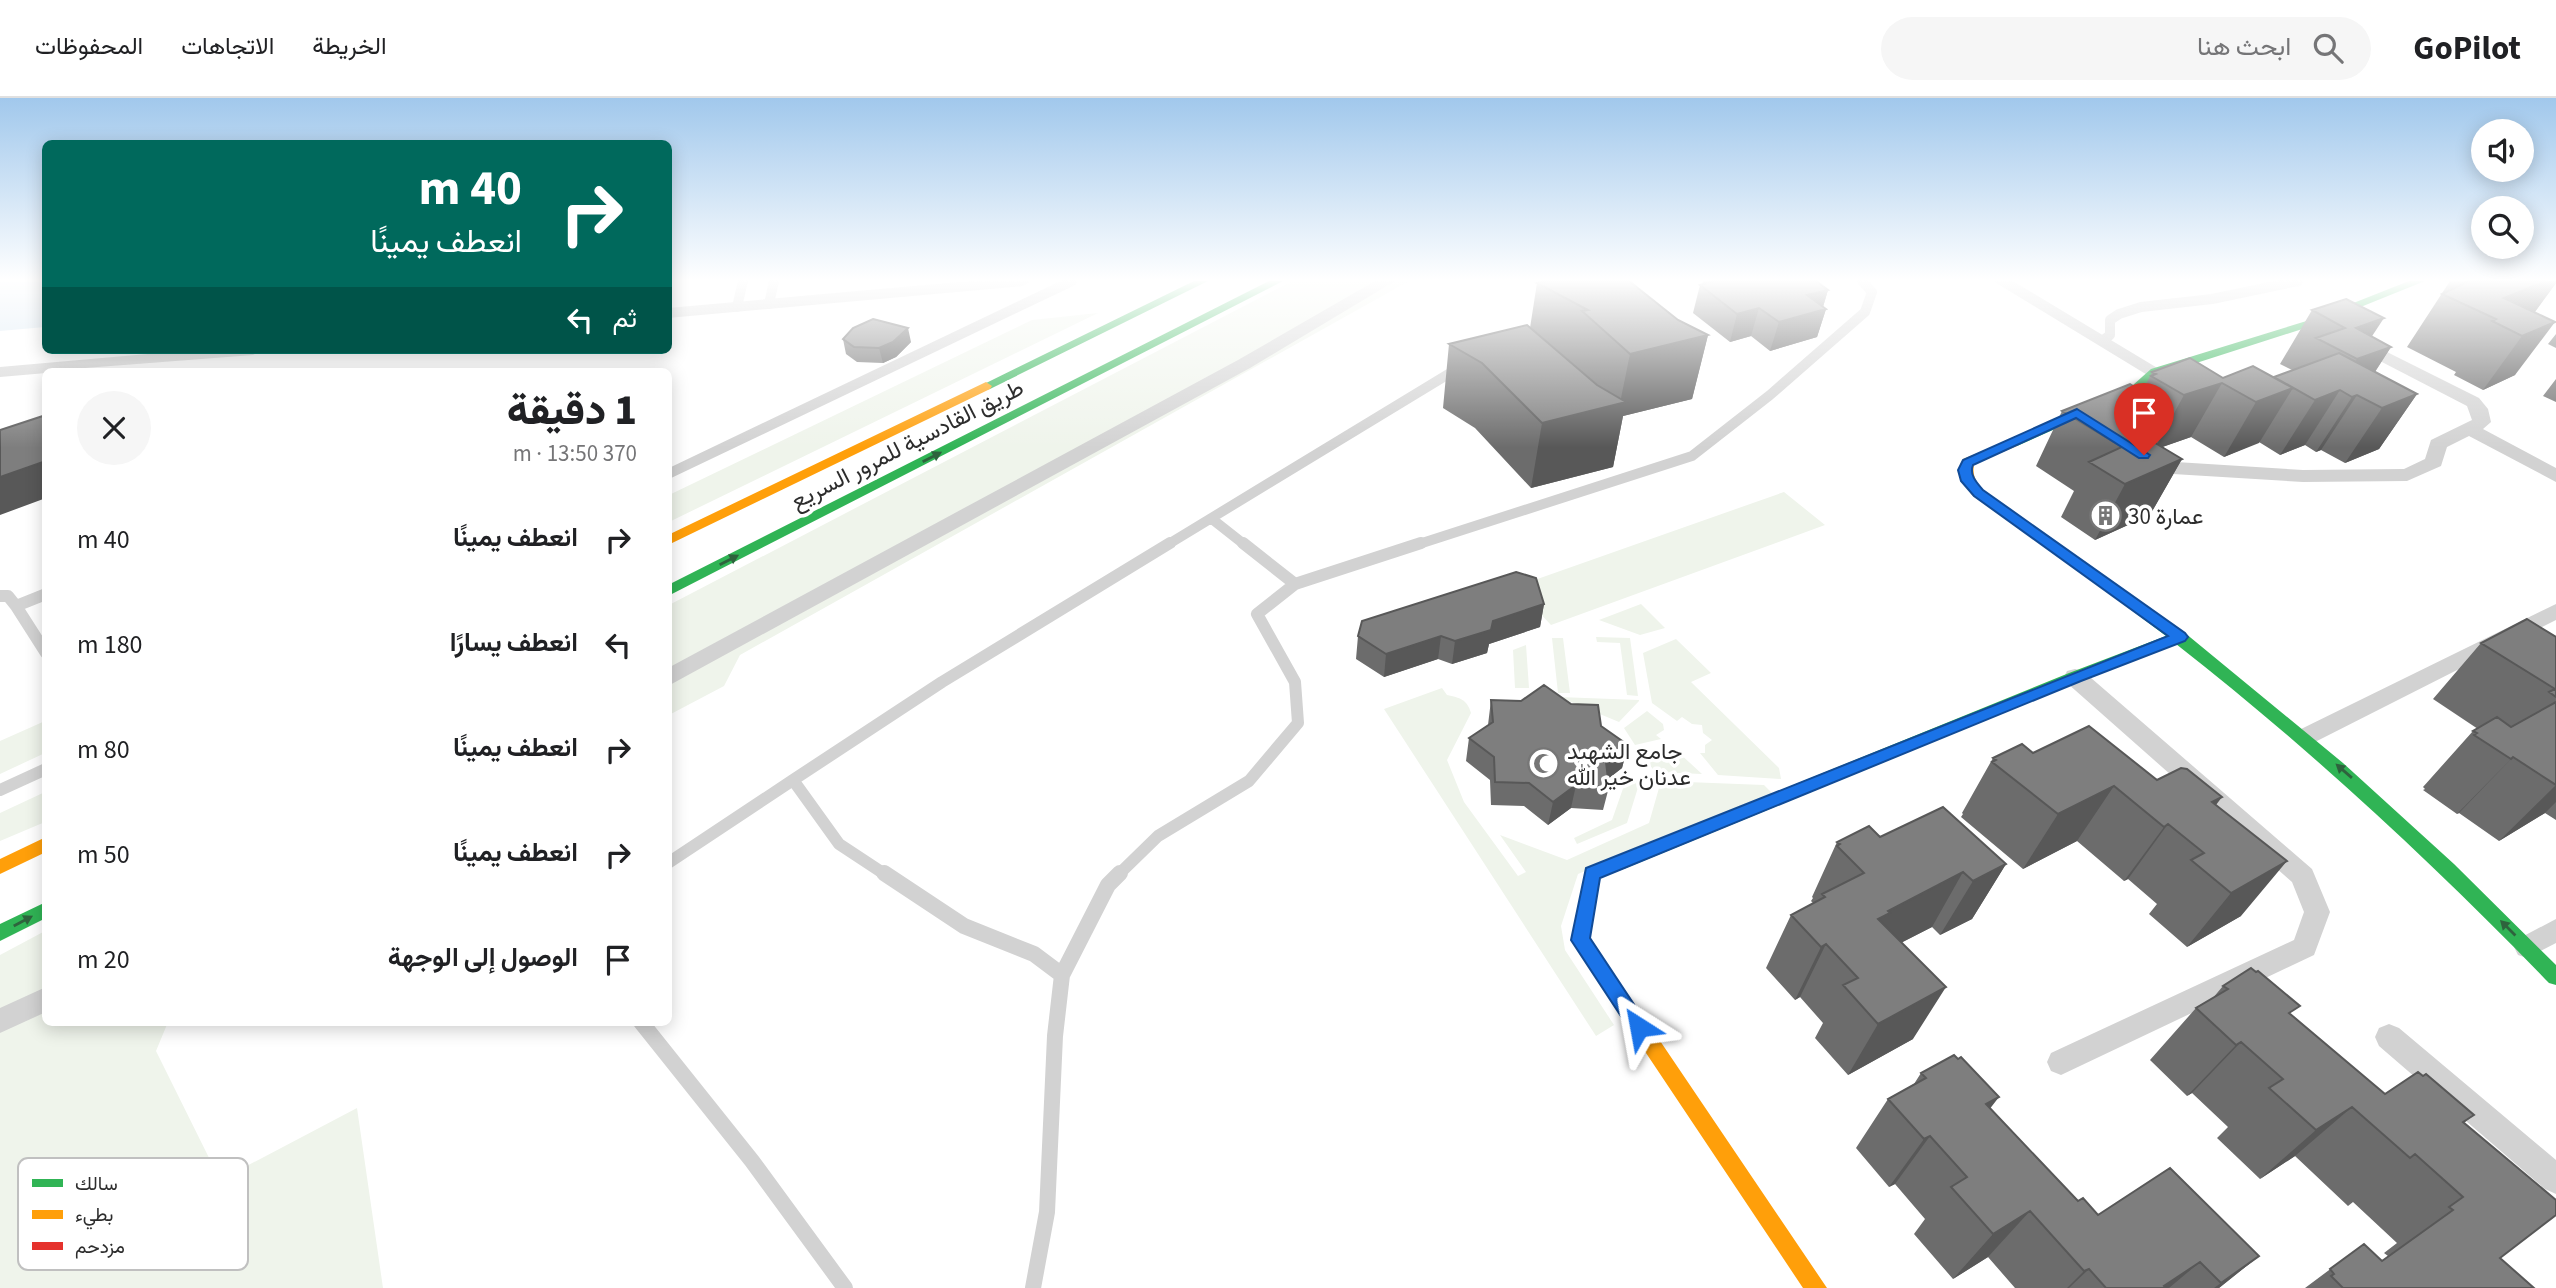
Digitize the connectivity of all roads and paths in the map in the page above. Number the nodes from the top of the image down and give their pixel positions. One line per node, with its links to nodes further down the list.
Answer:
1 (956, 337): 21 (lane)
2 (1089, 337): 24 (main road, طريق القادسية للمرور السريع)
3 (1169, 337): 26 (main road, طريق القادسية للمرور السريع, one-way to 3)
4 (1291, 337): 33 (street)
5 (1837, 337): 25 (lane)
6 (2094, 337): 10 (street)
7 (2108, 337): 10 (lane)
8 (2268, 337): 16 (main road)
9 (2347, 337): 19 (street)
10 (2102, 341): 16 (street)
11 (207, 354): 14 (street)
12 (1477, 356): 23 (lane)
13 (42, 368): 15 (street)
14 (46, 368)
15 (0, 372)
16 (2155, 372): 17 (main road)
17 (2077, 413): 18 (street); 31 (main road)
18 (2099, 427)
19 (2468, 428): 20 (street); 22 (street)
20 (2133, 448)
21 (672, 472)
22 (2556, 476)
23 (1212, 519): 25 (lane); 37 (lane)
24 (672, 539)
25 (1295, 584): 46 (lane)
26 (672, 589)
27 (0, 596): 29 (lane)
28 (42, 596): 29 (lane)
29 (16, 606): 32 (lane)
30 (2556, 611): 35 (street)
31 (2180, 637): 34 (main road); 35 (main road)
32 (42, 647)
33 (672, 676)
34 (2075, 677): 52 (street); 56 (main road)
35 (2305, 737): 45 (main road, one-way to 35)
36 (42, 771): 38 (lane)
37 (793, 780): 40 (lane); 46 (lane)
38 (0, 790)
39 (42, 846): 41 (main road)
40 (672, 860)
41 (0, 867)
42 (42, 911): 44 (main road, one-way to 42)
43 (2556, 930): 45 (street)
44 (0, 933)
45 (2527, 947): 47 (main road)
46 (1062, 975): 55 (lane)
47 (2556, 977)
48 (42, 1001): 49 (street)
49 (0, 1021)
50 (644, 1026): 54 (lane)
51 (2389, 1037): 53 (street)
52 (2062, 1062)
53 (2556, 1179)
54 (845, 1288)
55 (1033, 1288)
56 (1816, 1288)

